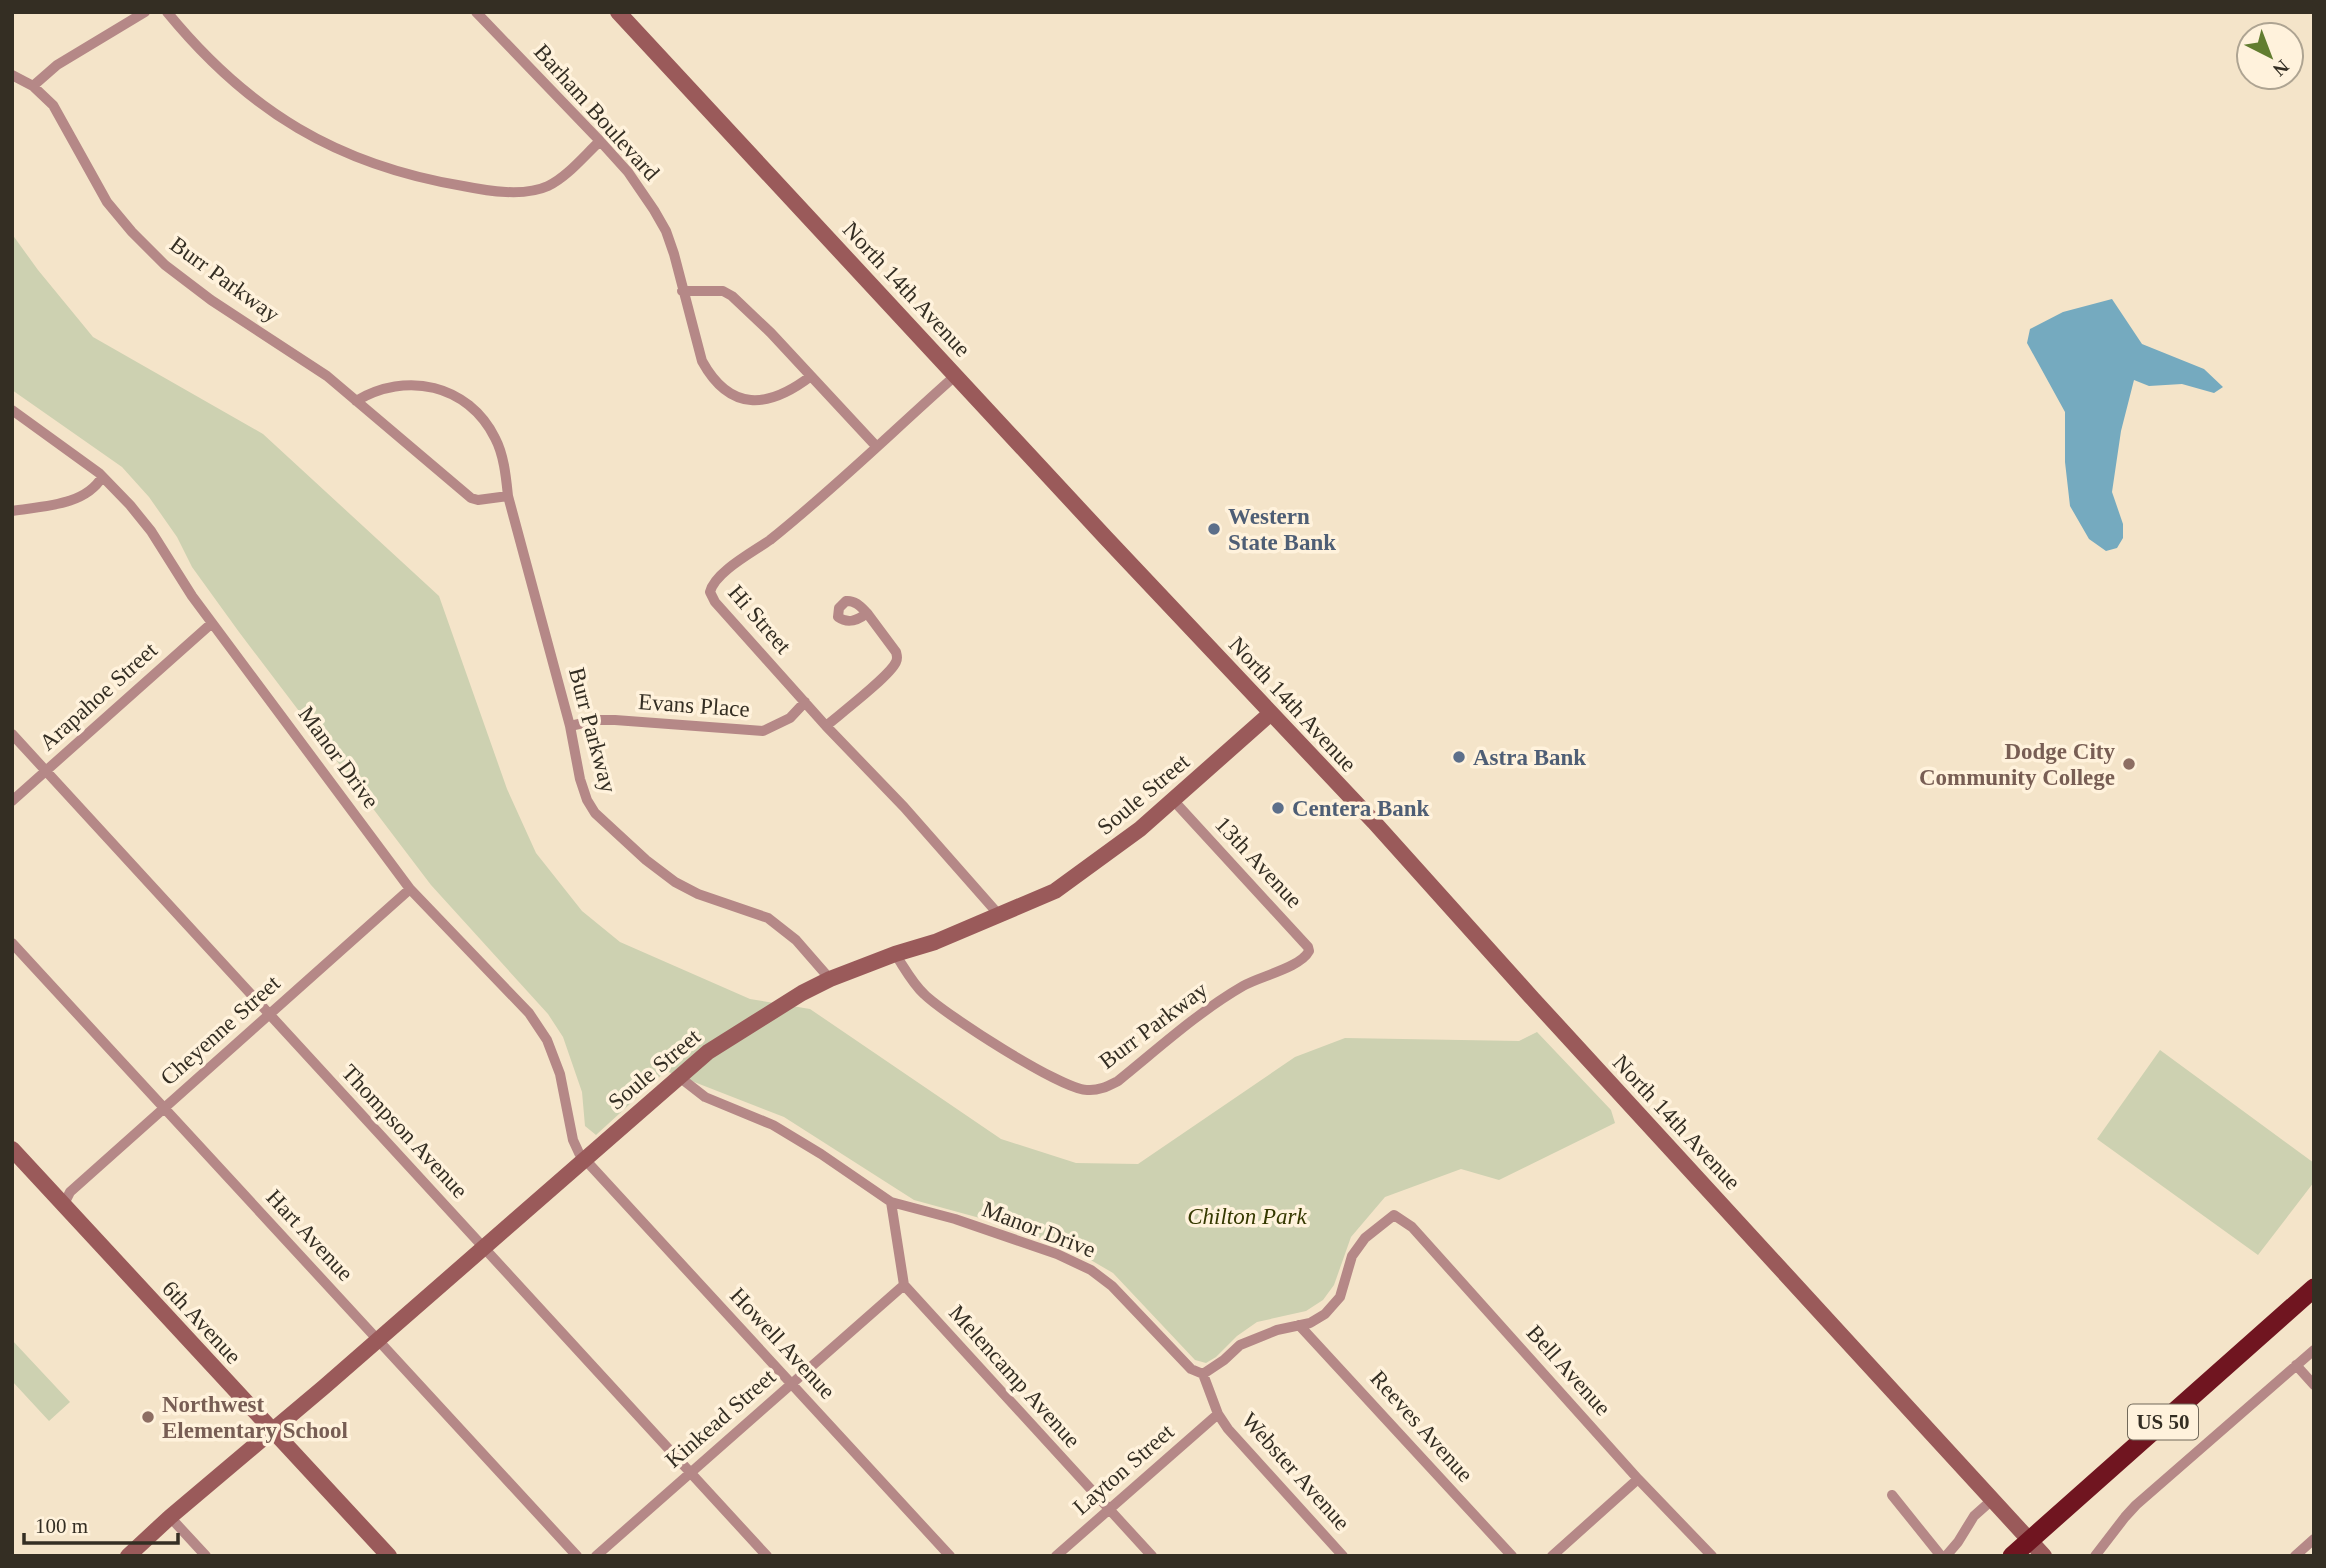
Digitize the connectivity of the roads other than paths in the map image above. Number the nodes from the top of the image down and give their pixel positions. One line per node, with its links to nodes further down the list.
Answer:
1 (145, 12): 6 (street)
2 (167, 12): 7 (street)
3 (476, 12): 7 (street, Barham Boulevard)
4 (618, 12): 10 (main road, North 14th Avenue)
5 (12, 75): 6 (street, Burr Parkway)
6 (33, 86): 11 (street, Burr Parkway)
7 (600, 141): 8 (street, Barham Boulevard)
8 (682, 291): 9 (street); 9 (street, Barham Boulevard)
9 (811, 376): 13 (street)
10 (955, 376): 13 (street, Hi Street); 20 (main road, North 14th Avenue)
11 (356, 401): 15 (street, Burr Parkway); 15 (street, Burr Parkway)
12 (12, 410): 14 (street, Manor Drive)
13 (876, 446): 19 (street, Hi Street)
14 (102, 477): 16 (street); 18 (street, Manor Drive)
15 (509, 496): 21 (street, Burr Parkway)
16 (12, 510)
17 (867, 613): 22 (street)
18 (212, 623): 24 (street, Arapahoe Street); 27 (street, Manor Drive)
19 (806, 702): 21 (street, Evans Place); 22 (street, Hi Street)
20 (1270, 713): 25 (main road, Soule Street); 55 (main road, North 14th Avenue)
21 (570, 726): 32 (street, Burr Parkway)
22 (826, 726): 28 (street, Hi Street)
23 (12, 734): 24 (street, Thompson Avenue)
24 (46, 771): 26 (street, Arapahoe Street); 33 (street, Thompson Avenue)
25 (1173, 800): 28 (main road, Soule Street); 31 (street, 13th Avenue)
26 (12, 801)
27 (410, 890): 33 (street, Cheyenne Street); 37 (street, Manor Drive)
28 (1000, 916): 30 (main road, Soule Street)
29 (12, 943): 35 (street, Hart Avenue)
30 (895, 954): 31 (street, Burr Parkway); 32 (main road, Soule Street)
31 (1307, 955)
32 (830, 979): 34 (main road, Soule Street)
33 (270, 1014): 35 (street, Cheyenne Street); 40 (street, Thompson Avenue)
34 (678, 1076): 37 (main road, Soule Street); 38 (street, Manor Drive)
35 (164, 1108): 39 (street, Cheyenne Street); 44 (street, Hart Avenue)
36 (12, 1149): 39 (main road, 6th Avenue)
37 (584, 1159): 40 (main road, Soule Street); 48 (street, Howell Avenue)
38 (891, 1202): 41 (street); 47 (street, Manor Drive)
39 (63, 1206): 51 (main road, 6th Avenue)
40 (484, 1247): 44 (main road, Soule Street); 52 (street, Thompson Avenue)
41 (904, 1285): 48 (street, Kinkead Street); 56 (street, Melencamp Avenue)
42 (2314, 1288): 59 (highway, US 50)
43 (1299, 1325): 47 (street); 53 (street, Bell Avenue); 70 (street, Reeves Avenue)
44 (379, 1340): 51 (main road, Soule Street); 63 (street, Hart Avenue)
45 (2314, 1350): 46 (street)
46 (2296, 1365): 49 (street); 76 (street)
47 (1203, 1374): 50 (street, Webster Avenue)
48 (792, 1382): 52 (street, Kinkead Street); 66 (street, Howell Avenue)
49 (2314, 1385)
50 (1218, 1413): 56 (street, Layton Street); 69 (street, Webster Avenue)
51 (272, 1432): 57 (main road, Soule Street); 62 (main road, 6th Avenue)
52 (691, 1472): 64 (street, Kinkead Street); 65 (street, Thompson Avenue)
53 (1638, 1479): 71 (street); 72 (street, Bell Avenue)
54 (1892, 1495): 73 (street)
55 (1992, 1500): 59 (main road, North 14th Avenue); 73 (street)
56 (1108, 1509): 67 (street, Layton Street); 68 (street, Melencamp Avenue)
57 (170, 1517): 60 (main road, Soule Street); 61 (street)
58 (2314, 1539): 77 (street)
59 (2029, 1541): 74 (highway, US 50); 75 (main road, North 14th Avenue)
60 (128, 1556)
61 (206, 1556)
62 (389, 1556)
63 (577, 1556)
64 (596, 1556)
65 (767, 1556)
66 (950, 1556)
67 (1056, 1556)
68 (1152, 1556)
69 (1343, 1556)
70 (1512, 1556)
71 (1552, 1556)
72 (1712, 1556)
73 (1943, 1556)
74 (2012, 1556)
75 (2043, 1556)
76 (2095, 1556)
77 (2295, 1556)

